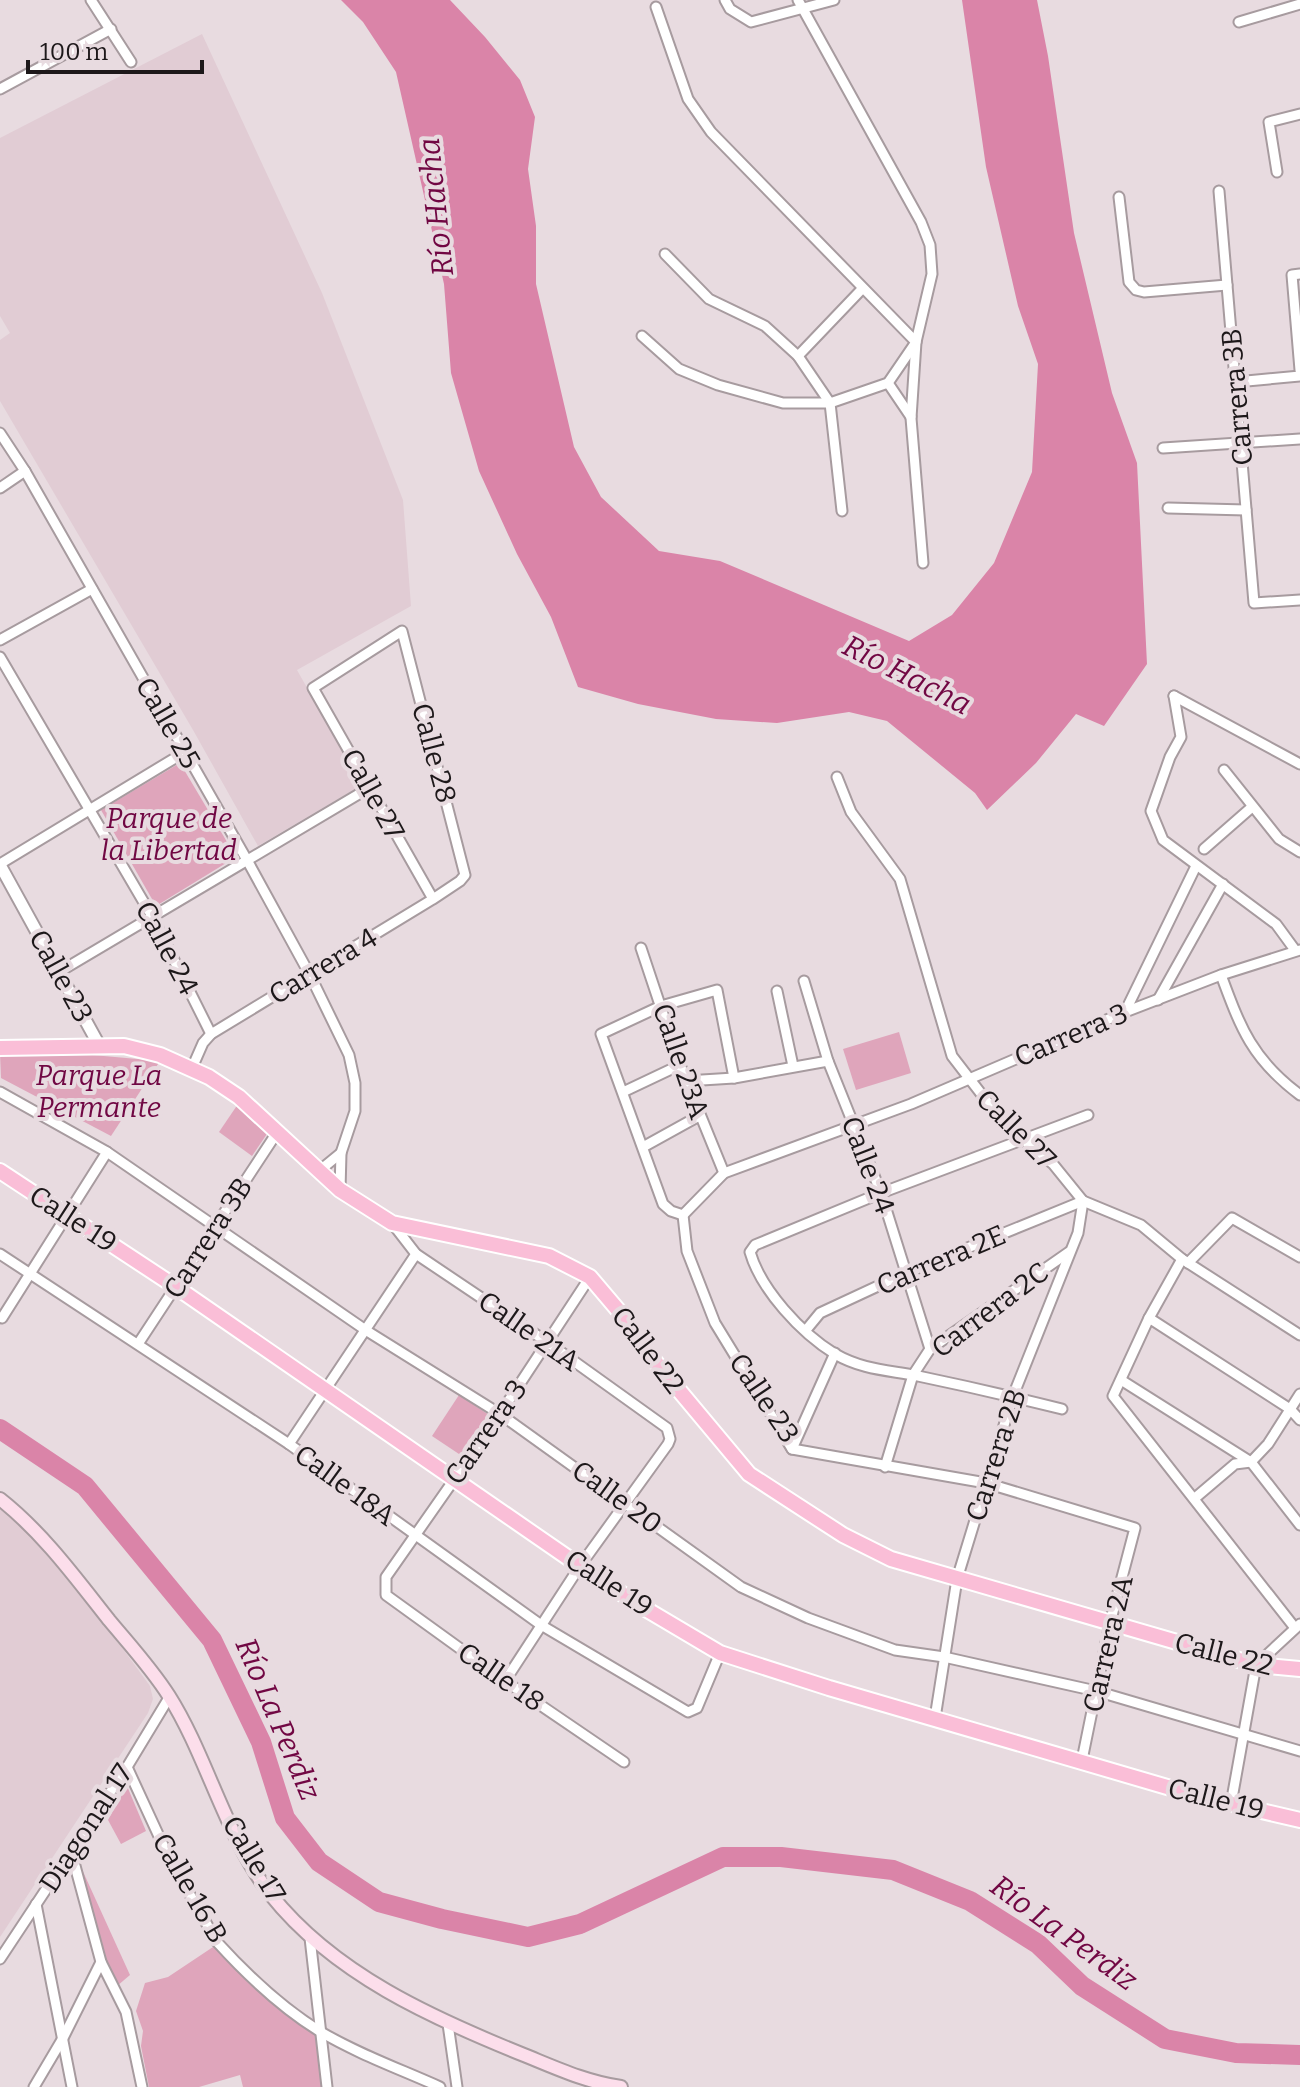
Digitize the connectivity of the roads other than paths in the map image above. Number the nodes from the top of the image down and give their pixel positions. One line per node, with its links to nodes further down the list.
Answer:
1 (91, 0): 8 (street)
2 (725, 0): 4 (street)
3 (834, 0): 4 (street)
4 (800, 4): 20 (street)
5 (1300, 4): 7 (street)
6 (656, 7): 18 (street)
7 (1239, 22)
8 (111, 29): 9 (street); 10 (street)
9 (131, 62)
10 (0, 89)
11 (1300, 114): 12 (street)
12 (1277, 172)
13 (1219, 191): 17 (street, Carrera 3B)
14 (1119, 197): 17 (street)
15 (665, 254): 21 (street)
16 (1300, 274): 22 (street)
17 (1227, 285): 23 (street, Carrera 3B)
18 (862, 289): 20 (street); 21 (street)
19 (642, 336): 25 (street)
20 (916, 342): 24 (street); 26 (street)
21 (798, 356): 25 (street)
22 (1300, 373): 23 (street)
23 (1236, 382): 29 (street, Carrera 3B)
24 (888, 383): 25 (street); 26 (street)
25 (830, 403): 35 (street)
26 (911, 418): 36 (street)
27 (0, 433): 31 (street, Calle 25)
28 (1300, 439): 29 (street)
29 (1241, 443): 30 (street); 34 (street, Carrera 3B)
30 (1163, 448)
31 (25, 471): 32 (street); 37 (street, Calle 25)
32 (0, 488)
33 (1168, 508): 34 (street)
34 (1246, 510): 38 (street, Carrera 3B)
35 (842, 511)
36 (923, 563)
37 (92, 589): 40 (street); 42 (street, Calle 25)
38 (1300, 600)
39 (402, 631): 46 (street, Calle 27); 54 (street, Calle 28)
40 (0, 640)
41 (0, 657): 48 (street, Calle 24)
42 (185, 752): 48 (street); 51 (street, Calle 25)
43 (1300, 764): 53 (street)
44 (1224, 770): 47 (street)
45 (837, 777): 76 (street, Calle 27)
46 (369, 788): 51 (street); 56 (street, Calle 27)
47 (1252, 807): 49 (street); 50 (street)
48 (90, 810): 52 (street); 57 (street, Calle 24)
49 (1204, 849)
50 (1300, 852)
51 (247, 860): 57 (street); 61 (street, Calle 25)
52 (0, 864): 60 (street, Calle 23)
53 (1196, 866): 55 (street); 67 (street)
54 (465, 875): 56 (street, Carrera 4)
55 (1223, 884): 59 (street); 65 (street)
56 (433, 899): 61 (street, Carrera 4)
57 (153, 918): 60 (street); 68 (street, Calle 24)
58 (641, 948): 66 (street, Calle 23A)
59 (1297, 950): 62 (street, Carrera 3)
60 (59, 972): 69 (street, Calle 23)
61 (310, 975): 68 (street, Carrera 4); 88 (street, Calle 25)
62 (1221, 975): 65 (street, Carrera 3); 80 (street)
63 (804, 981): 71 (street, Calle 24)
64 (777, 991): 73 (street)
65 (1158, 1000): 67 (street, Carrera 3)
66 (661, 1006): 72 (street, Calle 23A); 75 (street); 78 (street)
67 (1125, 1012): 76 (street, Carrera 3)
68 (211, 1034): 74 (street)
69 (99, 1045): 70 (main road, Calle 22); 74 (main road, Calle 22)
70 (0, 1048)
71 (828, 1061): 73 (street); 83 (street, Calle 24)
72 (680, 1065): 77 (street, Calle 23A); 78 (street)
73 (793, 1066): 75 (street)
74 (192, 1068): 84 (main road, Calle 22)
75 (734, 1078): 77 (street)
76 (967, 1079): 83 (street, Carrera 3); 85 (street, Calle 27)
77 (686, 1081): 82 (street, Calle 23A)
78 (623, 1092): 86 (street)
79 (0, 1093): 87 (street, Calle 20)
80 (1300, 1095)
81 (1088, 1115): 85 (street)
82 (699, 1116): 86 (street); 91 (street, Calle 23A)
83 (853, 1125): 91 (street, Carrera 3); 93 (street, Calle 24)
84 (278, 1131): 90 (main road, Calle 22); 98 (street, Carrera 3B)
85 (1023, 1141): 93 (street); 94 (street, Calle 27)
86 (643, 1147): 96 (street)
87 (107, 1152): 95 (street); 98 (street, Calle 20)
88 (341, 1153): 90 (street); 92 (street, Calle 25)
89 (0, 1171): 95 (main road, Calle 19)
90 (319, 1171): 92 (main road, Calle 22)
91 (724, 1173): 96 (street, Carrera 3)
92 (340, 1190): 97 (main road, Calle 22)
93 (881, 1193): 104 (street, Calle 24); 110 (street)
94 (1083, 1201): 99 (street, Carrera 2B); 103 (street, Calle 27); 104 (street, Carrera 2E)
95 (67, 1215): 105 (street); 107 (main road, Calle 19)
96 (683, 1215): 127 (street, Calle 23)
97 (392, 1223): 101 (street, Calle 21A); 106 (main road, Calle 22)
98 (216, 1226): 107 (street, Carrera 3B); 111 (street, Calle 20)
99 (1072, 1250): 115 (street, Carrera 2C); 121 (street, Carrera 2B)
100 (0, 1254): 105 (street, Calle 18A)
101 (416, 1254): 111 (street); 113 (street, Calle 21A)
102 (1300, 1257): 103 (street)
103 (1185, 1261): 109 (street); 112 (street, Calle 27)
104 (906, 1273): 110 (street, Carrera 2E); 115 (street, Calle 24)
105 (30, 1274): 108 (street); 114 (street, Calle 18A)
106 (590, 1277): 113 (street, Carrera 3); 139 (main road, Calle 22)
107 (176, 1287): 114 (street, Carrera 3B); 119 (main road, Calle 19)
108 (2, 1318)
109 (1149, 1318): 118 (street); 123 (street)
110 (806, 1330): 116 (street)
111 (367, 1331): 119 (street); 124 (street, Calle 20)
112 (1300, 1335)
113 (547, 1342): 124 (street, Carrera 3); 134 (street, Calle 21A)
114 (138, 1344): 126 (street, Calle 18A)
115 (930, 1349): 117 (street, Carrera 2C)
116 (835, 1353): 117 (street); 127 (street)
117 (913, 1375): 121 (street); 129 (street, Carrera 2C)
118 (1121, 1380): 128 (street); 132 (street)
119 (326, 1389): 126 (street); 130 (main road, Calle 19)
120 (1300, 1394): 123 (street)
121 (1013, 1396): 122 (street); 131 (street, Carrera 2B)
122 (1062, 1409)
123 (1290, 1409): 125 (street); 128 (street)
124 (500, 1414): 130 (street, Carrera 3); 134 (street, Calle 20)
125 (1300, 1420)
126 (289, 1444): 137 (street, Calle 18A)
127 (792, 1449): 129 (street, Calle 23)
128 (1251, 1462): 132 (street); 135 (street)
129 (885, 1467): 131 (street, Calle 23)
130 (454, 1478): 137 (street, Carrera 3); 138 (main road, Calle 19)
131 (986, 1483): 136 (street, Calle 23); 139 (street, Carrera 2B)
132 (1195, 1498): 143 (street)
133 (0, 1499): 150 (main road, Calle 17)
134 (627, 1503): 138 (street); 145 (street, Calle 20)
135 (1300, 1525)
136 (1135, 1528): 141 (street, Carrera 2A)
137 (415, 1537): 140 (street, Carrera 3); 142 (street, Calle 18A)
138 (580, 1566): 142 (street); 144 (main road, Calle 19)
139 (957, 1579): 141 (main road, Calle 22); 145 (street, Carrera 2B)
140 (385, 1586): 148 (street, Calle 18)
141 (1110, 1623): 146 (main road, Calle 22); 149 (street, Carrera 2A)
142 (541, 1625): 144 (street, Calle 18A); 148 (street)
143 (1297, 1626): 146 (street)
144 (720, 1653): 151 (main road, Calle 19)
145 (944, 1657): 149 (street, Calle 20); 151 (street, Carrera 2B)
146 (1256, 1665): 147 (main road, Calle 22); 152 (street)
147 (1300, 1669)
148 (505, 1681): 155 (street, Calle 18)
149 (1096, 1691): 152 (street, Calle 20); 154 (street, Carrera 2A)
150 (170, 1696): 156 (street, Diagonal 17); 161 (main road, Calle 17)
151 (935, 1718): 154 (main road, Calle 19)
152 (1246, 1734): 153 (street, Calle 20); 157 (street)
153 (1300, 1751)
154 (1082, 1760): 157 (main road, Calle 19)
155 (624, 1762)
156 (127, 1767): 159 (street, Diagonal 17); 165 (street, Calle 16 B)
157 (1231, 1804): 158 (main road, Calle 19)
158 (1300, 1820)
159 (71, 1851): 160 (street, Diagonal 17); 163 (street)
160 (36, 1904): 162 (street, Diagonal 17); 166 (street)
161 (310, 1938): 164 (main road, Calle 17); 165 (street)
162 (0, 1959)
163 (101, 1962): 166 (street); 170 (street)
164 (448, 2024): 167 (main road, Calle 17); 173 (street)
165 (320, 2031): 171 (street); 172 (street, Calle 16 B)
166 (63, 2038): 168 (street); 169 (street)
167 (595, 2085): 174 (main road, Calle 17)
168 (34, 2087)
169 (72, 2087)
170 (142, 2087)
171 (327, 2087)
172 (440, 2087)
173 (457, 2087)
174 (621, 2087)

